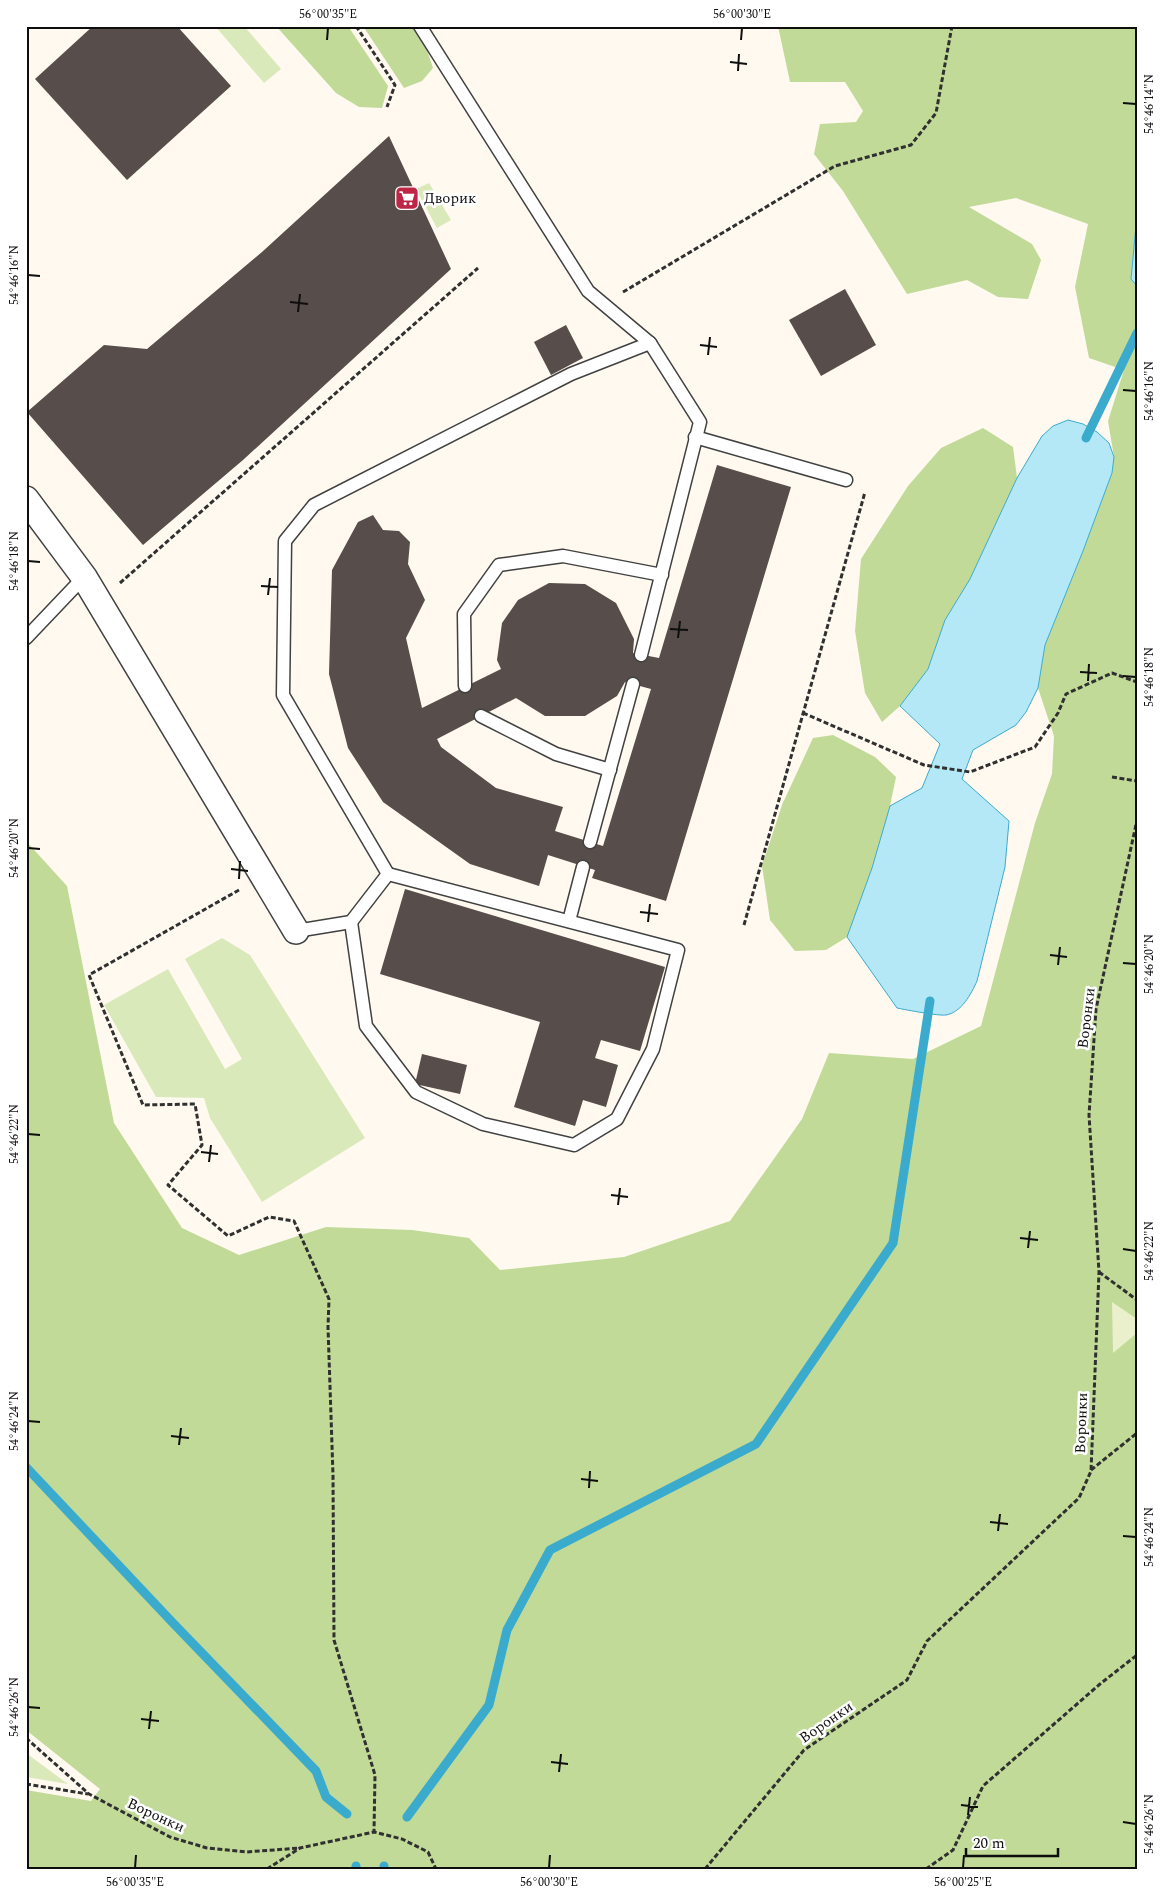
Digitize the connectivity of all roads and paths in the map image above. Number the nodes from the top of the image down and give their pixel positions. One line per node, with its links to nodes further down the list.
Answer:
1 (356, 26): 4 (path)
2 (420, 26): 6 (lane)
3 (952, 26): 6 (path)
4 (387, 108)
5 (478, 268): 13 (path)
6 (604, 304): 7 (lane)
7 (650, 342): 8 (lane); 27 (lane)
8 (695, 437): 9 (lane); 11 (lane)
9 (846, 480): 19 (path)
10 (26, 499): 12 (street)
11 (662, 575): 15 (lane); 18 (lane)
12 (84, 578): 13 (street); 14 (lane)
13 (99, 602): 28 (street)
14 (26, 638)
15 (641, 655)
16 (1137, 682): 19 (path)
17 (633, 684): 21 (lane)
18 (466, 686)
19 (803, 713): 31 (path)
20 (481, 716): 21 (lane)
21 (610, 770): 25 (lane)
22 (1112, 777): 23 (path)
23 (1137, 781)
24 (1137, 820): 33 (path, Воронки)
25 (590, 842)
26 (583, 867): 29 (lane)
27 (388, 874): 29 (lane); 30 (lane)
28 (263, 876): 32 (street); 41 (path)
29 (569, 921): 30 (lane)
30 (351, 922): 32 (lane)
31 (744, 925)
32 (296, 931)
33 (1099, 1272): 34 (path); 36 (path, Воронки)
34 (1137, 1300)
35 (1137, 1433): 36 (path)
36 (1091, 1471): 45 (path, Воронки)
37 (1137, 1655): 46 (path)
38 (26, 1738): 40 (path, Воронки)
39 (26, 1784): 40 (path)
40 (89, 1794): 42 (path, Воронки)
41 (374, 1832): 42 (path); 44 (path)
42 (300, 1848): 43 (path)
43 (268, 1869)
44 (436, 1869)
45 (705, 1869)
46 (926, 1869)

